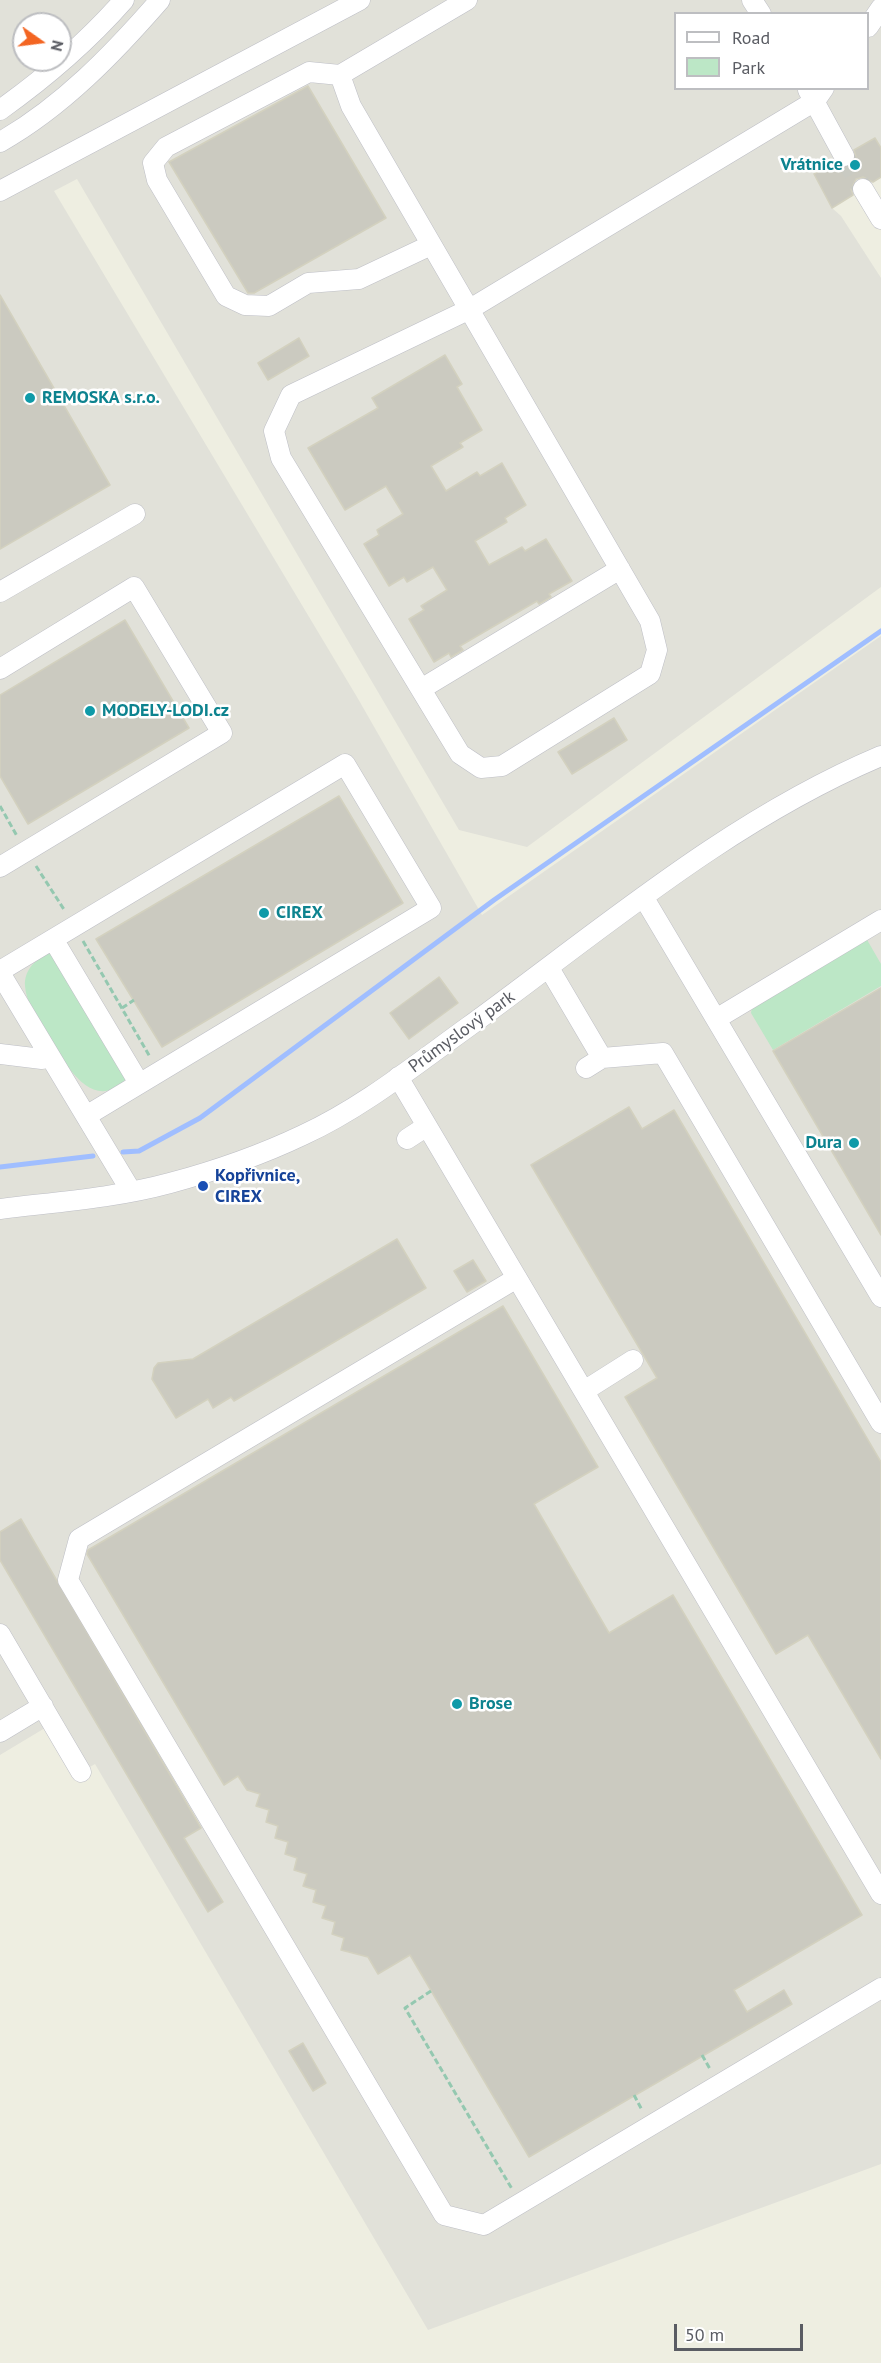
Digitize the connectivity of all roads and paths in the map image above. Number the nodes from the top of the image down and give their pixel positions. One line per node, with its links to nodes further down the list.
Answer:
1 (118, 0): 7 (street)
2 (124, 0): 7 (street)
3 (160, 0): 12 (street)
4 (360, 0): 15 (street)
5 (467, 0): 9 (street)
6 (881, 8): 8 (street)
7 (105, 22): 11 (street)
8 (869, 24)
9 (340, 75): 17 (street); 17 (street)
10 (815, 93): 13 (street); 18 (street)
11 (0, 111)
12 (0, 142)
13 (844, 156)
14 (863, 189): 16 (street)
15 (0, 191)
16 (881, 219)
17 (430, 245): 18 (street)
18 (470, 309): 20 (street); 23 (street)
19 (135, 514): 21 (street)
20 (620, 569): 23 (street); 23 (street)
21 (0, 592)
22 (0, 669): 28 (street)
23 (421, 689)
24 (881, 756): 29 (street, Průmyslový park)
25 (0, 806): 26 (path)
26 (22, 845)
27 (32, 860): 30 (path)
28 (0, 867)
29 (644, 898): 34 (street, Průmyslový park); 38 (street)
30 (69, 918)
31 (881, 920): 38 (street)
32 (81, 937): 37 (path)
33 (53, 939): 35 (street); 43 (street); 43 (street)
34 (549, 968): 42 (street, Průmyslový park); 53 (street)
35 (0, 972): 40 (street)
36 (135, 1000): 37 (path)
37 (122, 1008): 41 (path)
38 (716, 1018): 50 (street)
39 (0, 1054): 40 (street)
40 (49, 1055): 44 (street)
41 (153, 1062)
42 (398, 1077): 45 (street); 47 (street, Průmyslový park)
43 (139, 1083): 44 (street)
44 (86, 1116): 47 (street)
45 (427, 1126): 46 (street); 49 (street)
46 (407, 1139)
47 (130, 1191): 48 (street, Průmyslový park)
48 (0, 1209)
49 (517, 1278): 52 (street); 59 (street)
50 (881, 1297)
51 (633, 1360): 52 (street)
52 (584, 1391): 58 (street)
53 (881, 1423)
54 (0, 1634): 55 (street)
55 (43, 1706): 56 (street); 57 (street)
56 (0, 1731)
57 (81, 1772)
58 (879, 1885)
59 (881, 1989)
60 (431, 1991): 65 (path)
61 (702, 2055): 62 (path)
62 (714, 2078)
63 (634, 2095): 64 (path)
64 (646, 2118)
65 (516, 2195)

